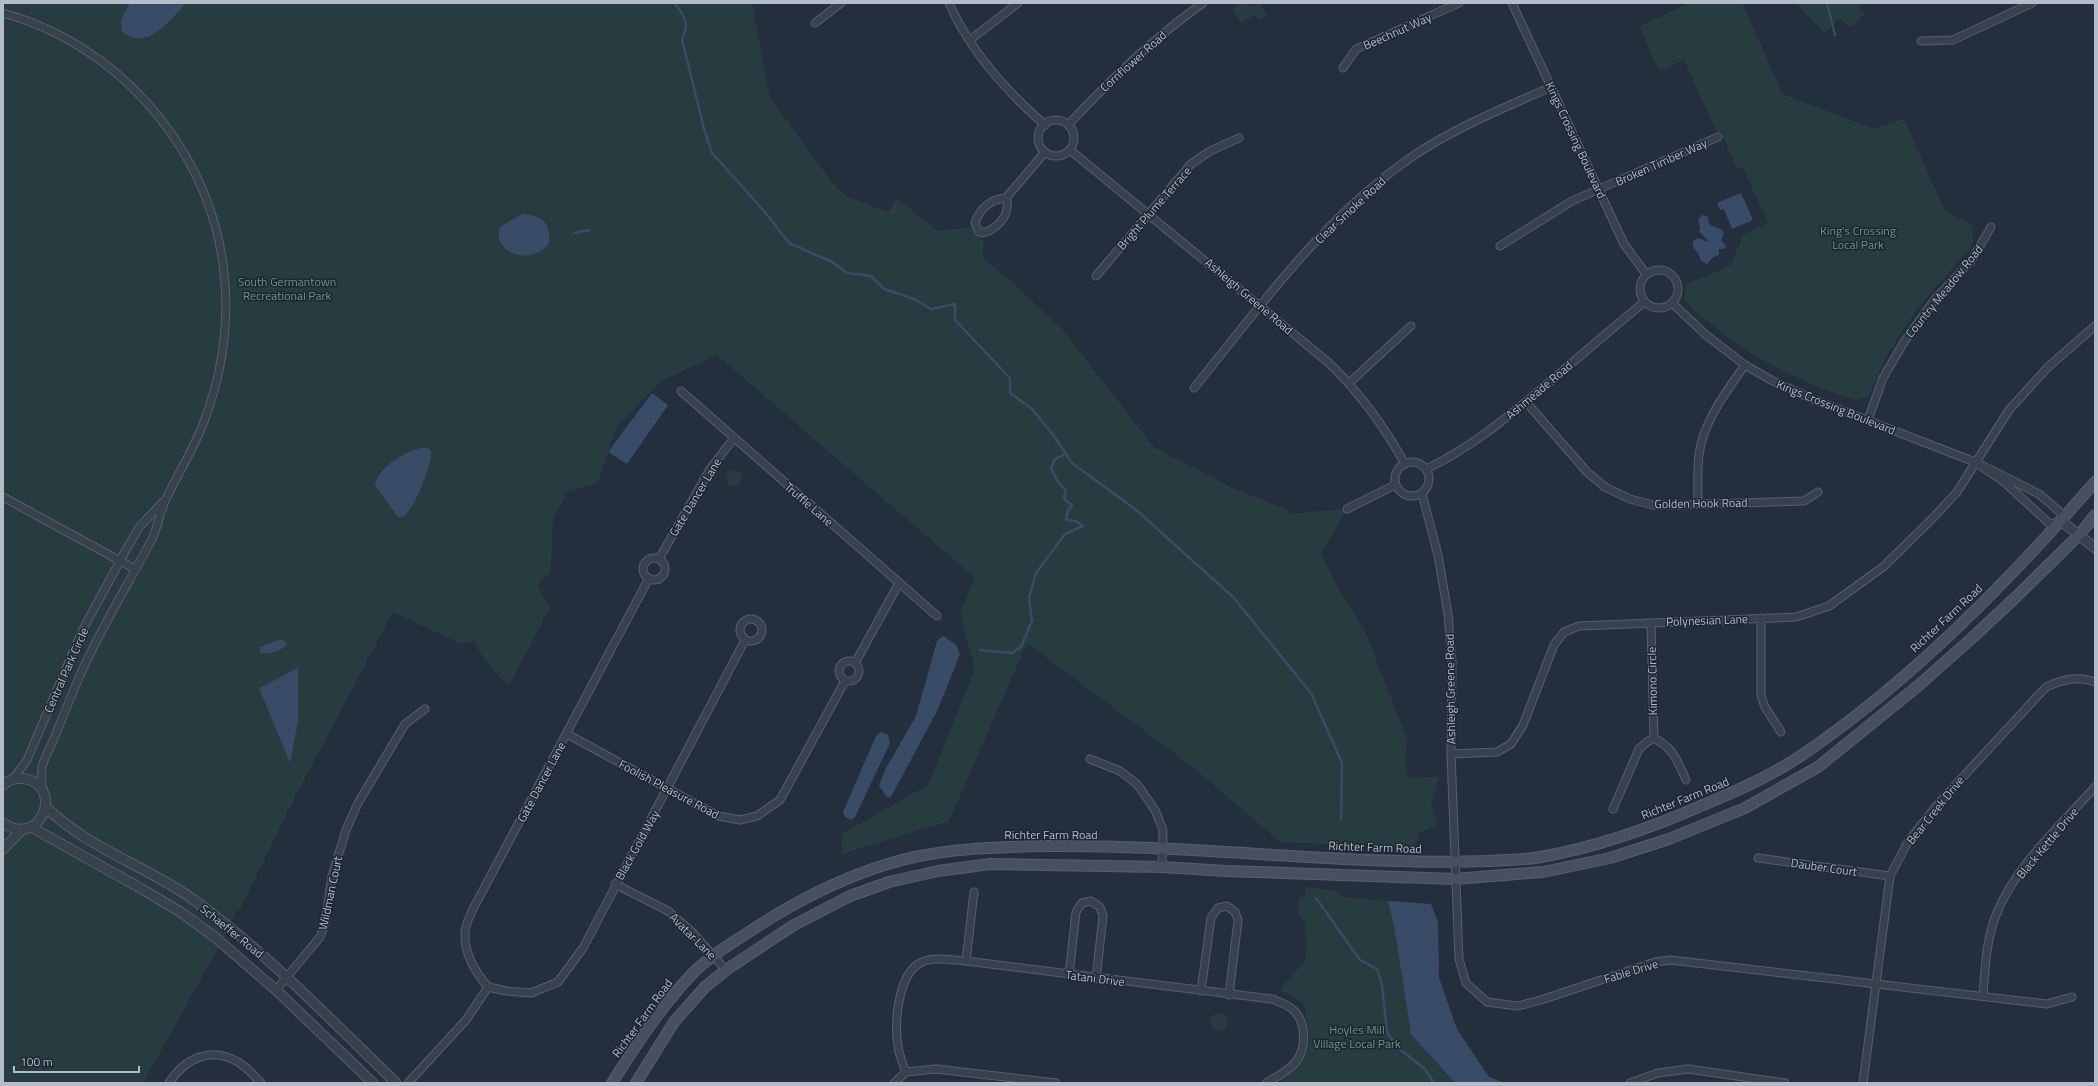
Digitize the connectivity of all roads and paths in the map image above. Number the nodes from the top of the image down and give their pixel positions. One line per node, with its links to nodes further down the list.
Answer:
1 (841, 3): 10 (street)
2 (949, 3): 11 (street)
3 (1018, 3): 11 (street)
4 (1203, 3): 16 (street, Cornflower Road)
5 (1459, 3): 13 (street, Beechnut Way)
6 (1512, 3): 14 (street, Kings Crossing Boulevard)
7 (2032, 3): 8 (street)
8 (2024, 5): 12 (street)
9 (3, 13): 48 (street, Central Park Circle)
10 (815, 24)
11 (970, 40): 15 (street)
12 (1921, 40)
13 (1344, 68)
14 (1551, 87): 21 (street, Kings Crossing Boulevard); 30 (street, Clear Smoke Road)
15 (1044, 125): 16 (street); 20 (street)
16 (1068, 125): 19 (street)
17 (1718, 137): 21 (street, Broken Timber Way)
18 (1239, 138): 23 (street, Bright Plume Terrace)
19 (1070, 150): 20 (street); 23 (street, Ashleigh Greene Road)
20 (1045, 152): 22 (street)
21 (1599, 190): 25 (street, Broken Timber Way); 26 (street, Kings Crossing Boulevard)
22 (1006, 198): 22 (street)
23 (1149, 214): 27 (street, Bright Plume Terrace); 30 (street, Ashleigh Greene Road)
24 (1991, 227): 38 (street, Country Meadow Road)
25 (1500, 246)
26 (1646, 274): 28 (street); 29 (street)
27 (1096, 276)
28 (1644, 302): 29 (street); 37 (street, Ashmeade Road)
29 (1672, 303): 33 (street, Kings Crossing Boulevard)
30 (1261, 305): 34 (street, Ashleigh Greene Road); 35 (street, Clear Smoke Road)
31 (1411, 326): 34 (street)
32 (2095, 326): 40 (street, Polynesian Lane)
33 (1745, 365): 38 (street, Kings Crossing Boulevard); 49 (street)
34 (1349, 383): 41 (street, Ashleigh Greene Road)
35 (1194, 388)
36 (681, 391): 39 (street, Truffle Lane)
37 (1526, 402): 42 (street, Ashmeade Road); 49 (street, Golden Hook Road)
38 (1868, 420): 40 (street, Kings Crossing Boulevard)
39 (734, 438): 55 (street, Gate Dancer Lane); 59 (street, Truffle Lane)
40 (1975, 462): 52 (street, Kings Crossing Boulevard); 52 (street, Kings Crossing Boulevard); 61 (street, Polynesian Lane)
41 (1405, 464): 42 (street); 44 (street)
42 (1426, 469): 46 (street)
43 (2095, 482): 52 (main road, Richter Farm Road)
44 (1395, 485): 46 (street); 50 (street)
45 (1818, 492): 49 (street, Golden Hook Road)
46 (1422, 494): 71 (street, Ashleigh Greene Road)
47 (3, 498): 56 (street)
48 (165, 501): 56 (street, Central Park Circle); 57 (street, Central Park Circle)
49 (1698, 504)
50 (1347, 509)
51 (2095, 515): 53 (main road)
52 (2061, 521): 53 (street); 85 (main road, Richter Farm Road)
53 (2080, 534): 54 (street); 88 (main road)
54 (2095, 548)
55 (659, 559): 58 (street); 58 (street)
56 (121, 561): 57 (street); 74 (street, Central Park Circle)
57 (135, 569): 77 (street, Central Park Circle)
58 (649, 578): 69 (street, Gate Dancer Lane)
59 (899, 583): 60 (street, Truffle Lane); 64 (street, Foolish Pleasure Road)
60 (937, 616)
61 (1761, 618): 62 (street, Polynesian Lane); 68 (street)
62 (1651, 623): 70 (street, Kimono Circle); 71 (street, Polynesian Lane)
63 (745, 640): 76 (street, Black Gold Way)
64 (855, 663): 65 (street, Foolish Pleasure Road); 65 (street)
65 (845, 681): 76 (street, Foolish Pleasure Road)
66 (2095, 682): 87 (street, Bear Creek Drive)
67 (425, 709): 95 (street, Wildman Court)
68 (1781, 732)
69 (567, 734): 76 (street, Foolish Pleasure Road); 98 (street, Gate Dancer Lane)
70 (1654, 738): 73 (street); 79 (street)
71 (1451, 754): 85 (street, Ashleigh Greene Road)
72 (1090, 759): 83 (street)
73 (1686, 780)
74 (7, 781): 77 (street)
75 (2095, 787): 102 (street, Black Kettle Drive)
76 (667, 789): 89 (street, Black Gold Way)
77 (42, 790): 78 (street)
78 (46, 807): 81 (street); 95 (street, Schaeffer Road)
79 (1613, 809)
80 (3, 822): 81 (street, Schaeffer Road)
81 (27, 828): 82 (street); 99 (street, Schaeffer Road)
82 (3, 849)
83 (1163, 849): 85 (main road, Richter Farm Road); 86 (street); 91 (main road, Richter Farm Road)
84 (1758, 858): 87 (street, Dauber Court)
85 (1455, 862): 88 (street, Ashleigh Greene Road)
86 (1162, 867): 88 (main road); 93 (main road)
87 (1890, 876): 97 (street, Bear Creek Drive)
88 (1455, 878): 97 (street, Fable Drive)
89 (615, 884): 91 (street, Avatar Lane); 98 (street, Black Gold Way)
90 (974, 892): 92 (street)
91 (714, 955): 93 (street, Avatar Lane); 110 (main road, Richter Farm Road)
92 (966, 961): 94 (street, Tatani Drive); 104 (street, Tatani Drive)
93 (726, 970): 111 (main road)
94 (1069, 975): 96 (street, Tatani Drive); 96 (street)
95 (287, 978): 99 (street, Wildman Court); 108 (street, Schaeffer Road)
96 (1096, 979): 100 (street, Tatani Drive)
97 (1877, 983): 102 (street, Fable Drive); 117 (street, Bear Creek Drive)
98 (488, 987): 109 (street)
99 (276, 990): 107 (street, Schaeffer Road)
100 (1201, 991): 101 (street, Tatani Drive); 101 (street)
101 (1229, 995): 114 (street, Tatani Drive)
102 (1983, 996): 103 (street, Fable Drive)
103 (2072, 998)
104 (906, 1072): 112 (street); 113 (street)
105 (169, 1083): 106 (street)
106 (261, 1083)
107 (373, 1083)
108 (396, 1083)
109 (408, 1083)
110 (612, 1083)
111 (636, 1083)
112 (894, 1083)
113 (1056, 1083)
114 (1266, 1083)
115 (1630, 1083): 116 (street)
116 (1785, 1083)
117 (1863, 1083)

